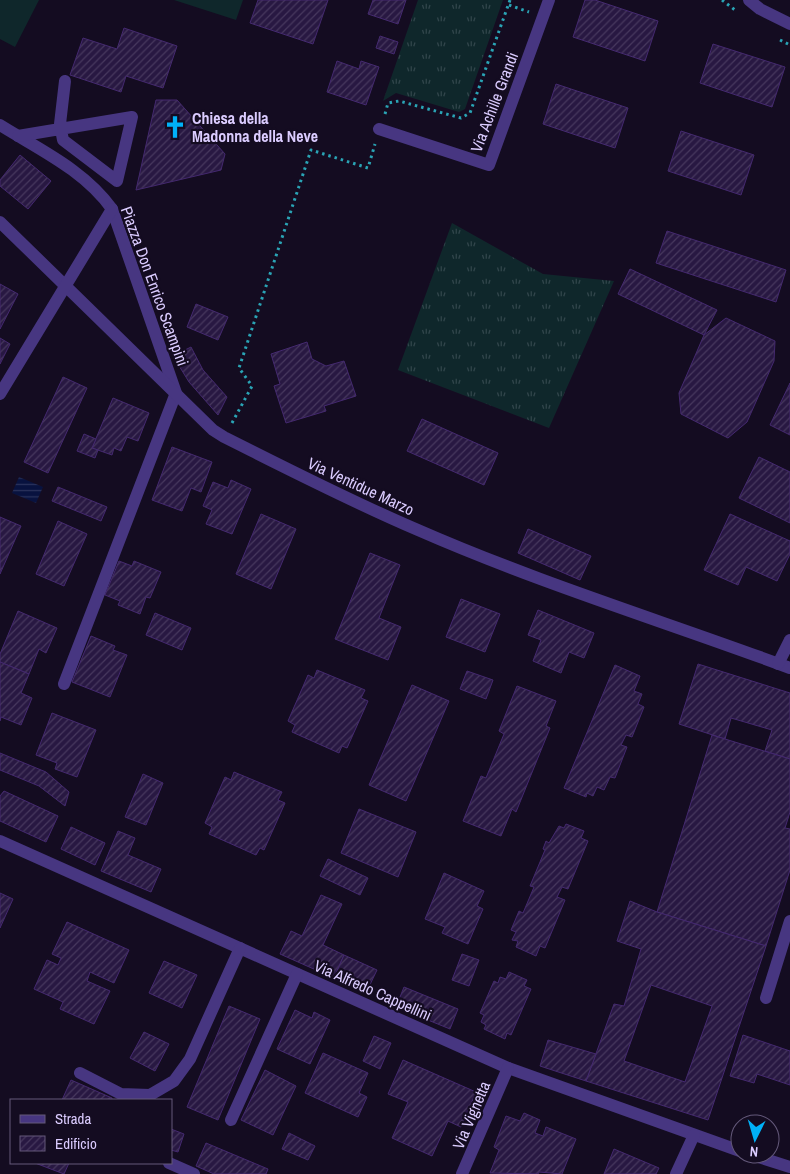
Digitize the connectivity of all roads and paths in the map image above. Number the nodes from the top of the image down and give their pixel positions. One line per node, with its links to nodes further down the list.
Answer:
1 (510, 0): 7 (path)
2 (550, 0): 7 (street, Via Achille Grandi)
3 (749, 0): 4 (street)
4 (790, 24)
5 (65, 81): 8 (street)
6 (0, 124): 9 (street, Piazza Don Enrico Scampini)
7 (380, 129): 15 (path)
8 (62, 130): 8 (street); 9 (street)
9 (18, 136): 10 (street, Piazza Don Enrico Scampini)
10 (112, 209): 12 (street); 13 (street, Piazza Don Enrico Scampini)
11 (0, 222): 12 (street, Via Ventidue Marzo)
12 (64, 285): 13 (street, Via Ventidue Marzo); 14 (street)
13 (176, 393): 15 (street, Via Ventidue Marzo); 18 (street)
14 (0, 394)
15 (224, 437): 17 (street, Via Ventidue Marzo)
16 (790, 640): 17 (street, Via Ventidue Marzo)
17 (784, 666)
18 (64, 684)
19 (0, 841): 21 (street, Via Alfredo Cappellini)
20 (790, 921): 23 (street)
21 (240, 948): 22 (street, Via Alfredo Cappellini); 25 (street)
22 (297, 974): 24 (street, Via Alfredo Cappellini); 26 (street)
23 (766, 998)
24 (508, 1068): 27 (street, Via Alfredo Cappellini); 31 (street, Via Vignetta)
25 (80, 1073)
26 (231, 1120)
27 (694, 1136): 28 (street, Via Alfredo Cappellini); 32 (street)
28 (730, 1148)
29 (171, 1164): 30 (street)
30 (192, 1174)
31 (462, 1174)
32 (676, 1174)

